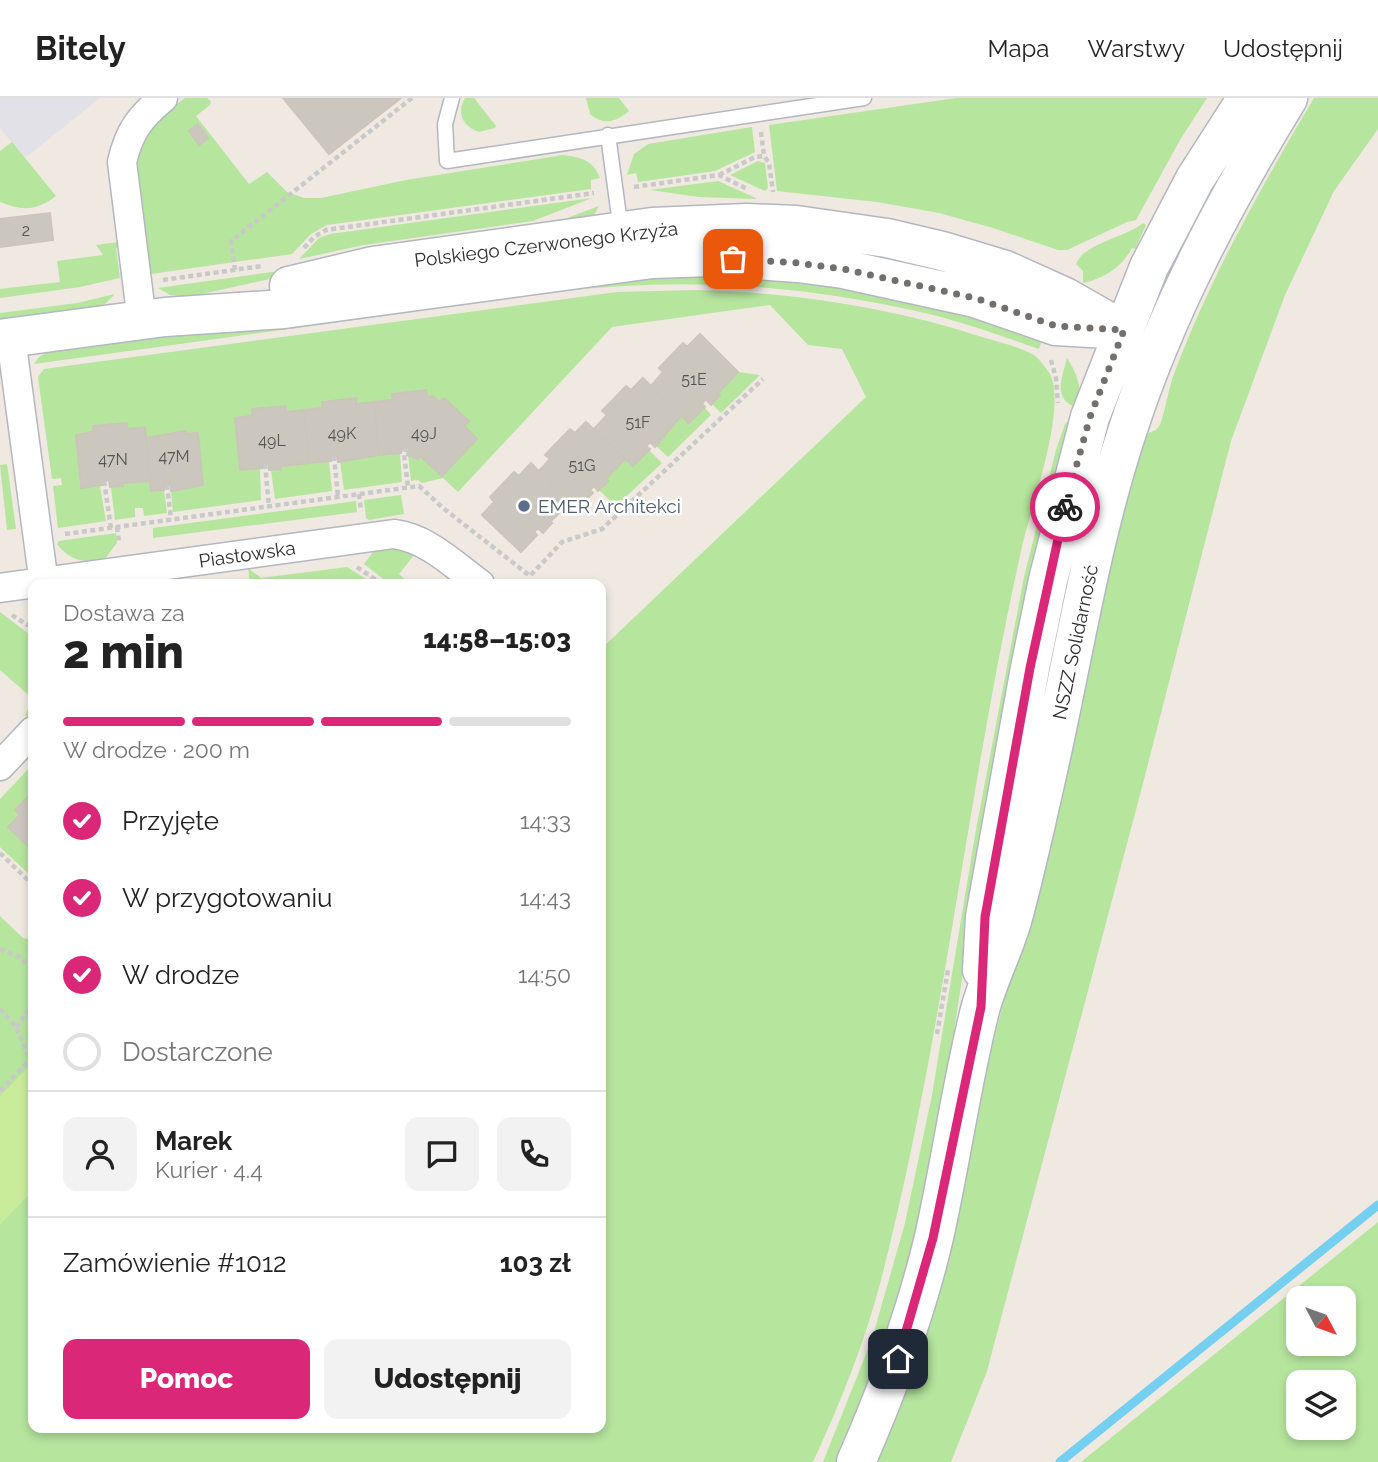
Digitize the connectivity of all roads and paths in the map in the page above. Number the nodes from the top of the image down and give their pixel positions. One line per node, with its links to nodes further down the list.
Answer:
1 (163, 98): 17 (street)
2 (412, 98): 16 (path)
3 (452, 98): 7 (lane)
4 (864, 98): 7 (lane)
5 (1247, 98): 18 (main road, NSZZ Solidarność)
6 (1288, 98): 20 (main road, NSZZ Solidarność)
7 (608, 135): 11 (lane)
8 (762, 142): 9 (path)
9 (764, 156): 10 (path); 13 (path)
10 (719, 175): 11 (path); 12 (path)
11 (615, 190): 14 (lane); 15 (path)
12 (754, 192)
13 (774, 200)
14 (624, 247): 17 (main road, Polskiego Czerwonego Krzyża); 18 (main road, Polskiego Czerwonego Krzyża)
15 (296, 256)
16 (235, 270)
17 (153, 319): 19 (main road, Polskiego Czerwonego Krzyża)
18 (1124, 330): 20 (main road, Polskiego Czerwonego Krzyża); 47 (main road, NSZZ Solidarność)
19 (6, 338): 34 (street)
20 (1160, 344): 47 (main road, NSZZ Solidarność)
21 (1050, 357): 23 (path)
22 (763, 379): 29 (path)
23 (1059, 412)
24 (406, 447): 29 (path)
25 (334, 456): 30 (path)
26 (265, 464): 31 (path)
27 (104, 481): 33 (path)
28 (167, 485): 32 (path)
29 (408, 488): 30 (path)
30 (338, 497): 31 (path)
31 (269, 507): 32 (path)
32 (171, 519): 33 (path)
33 (114, 527): 34 (path); 35 (path)
34 (38, 537): 36 (street)
35 (119, 542)
36 (43, 579)
37 (73, 579): 38 (street, Piastowska)
38 (473, 579)
39 (28, 585): 40 (street, Piastowska)
40 (0, 588)
41 (28, 736): 42 (street)
42 (0, 766)
43 (0, 853): 44 (path)
44 (28, 880)
45 (0, 949): 46 (path)
46 (28, 966)
47 (981, 1007): 54 (main road, NSZZ Solidarność)
48 (0, 1009): 50 (path)
49 (28, 1011): 50 (path)
50 (16, 1027): 51 (path)
51 (28, 1050)
52 (28, 1062): 53 (path)
53 (0, 1091)
54 (856, 1462)

